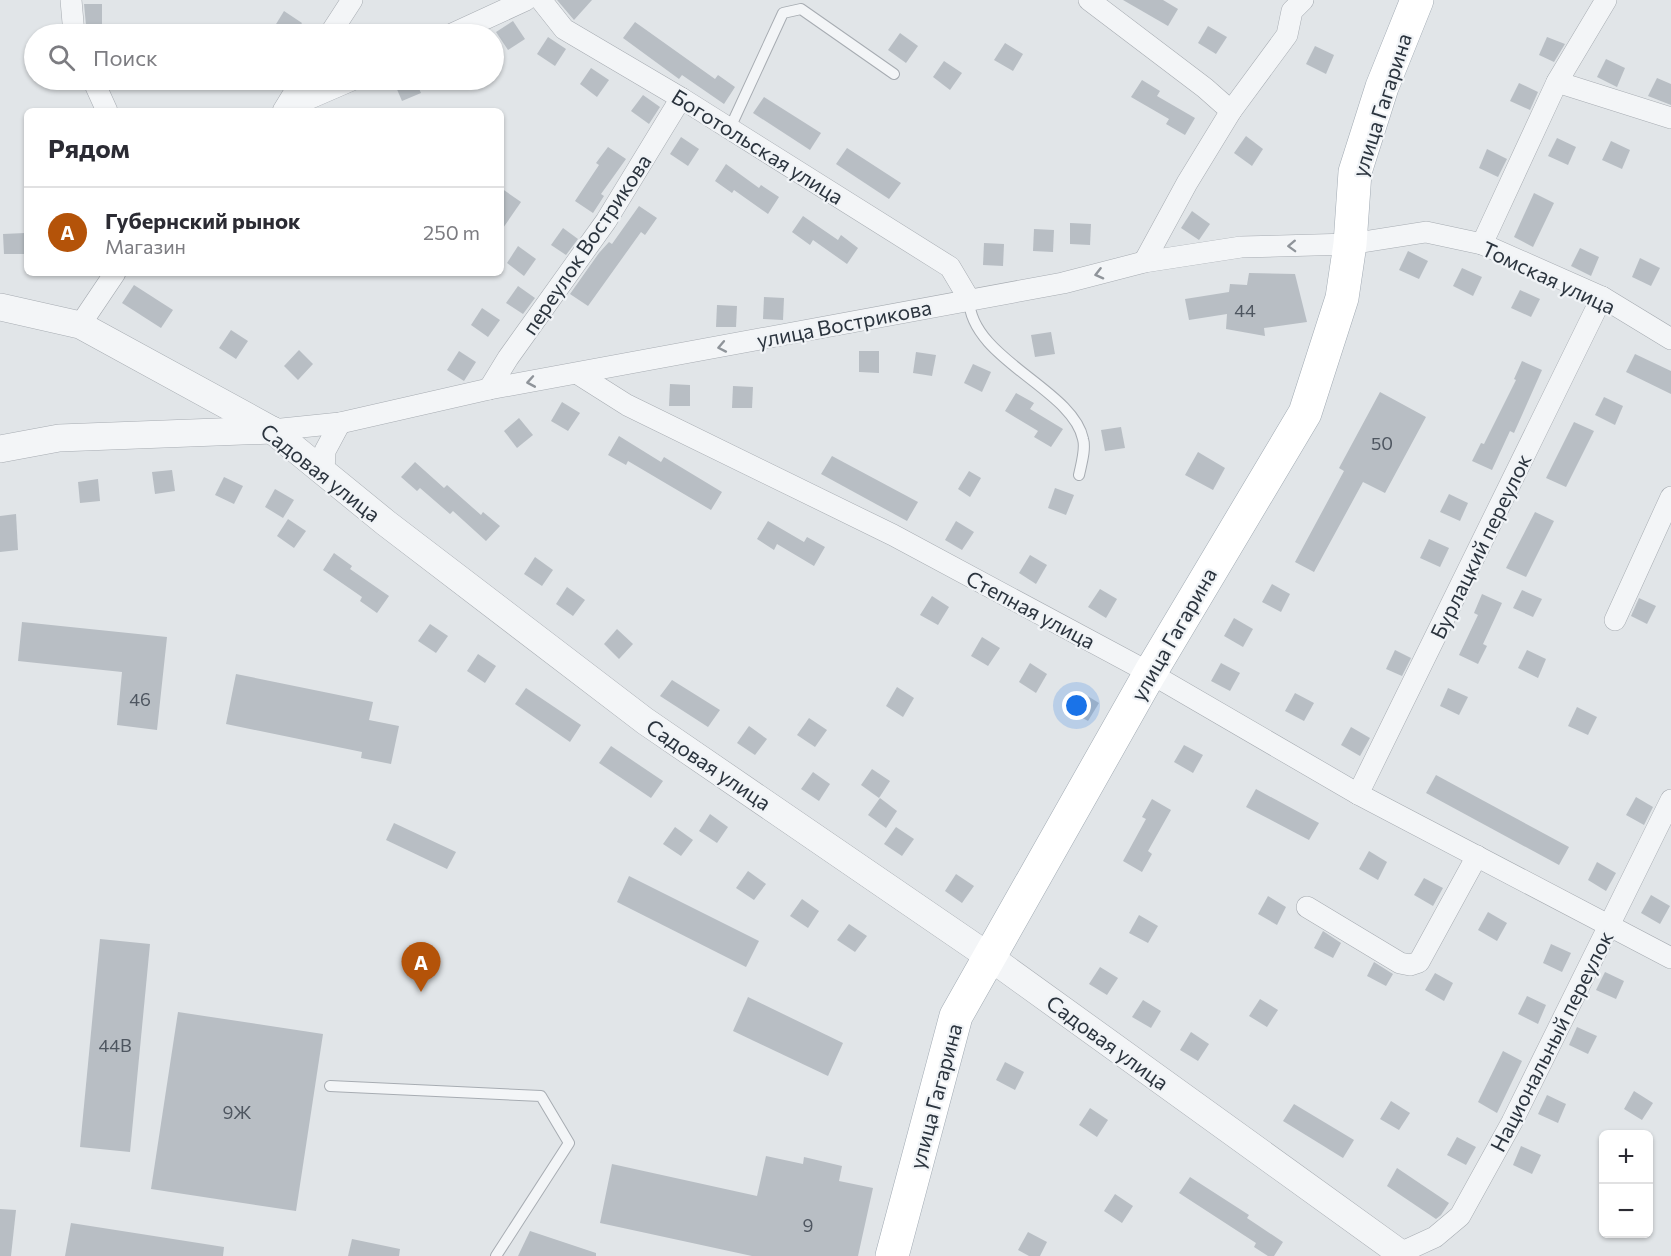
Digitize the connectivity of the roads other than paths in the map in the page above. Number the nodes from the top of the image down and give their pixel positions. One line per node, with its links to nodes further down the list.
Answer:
1 (70, 0): 9 (street)
2 (352, 0): 10 (street)
3 (526, 0): 11 (street)
4 (541, 0): 17 (street, Боготольская улица)
5 (1089, 0): 21 (street)
6 (1303, 0): 21 (street)
7 (1417, 0): 24 (main road, улица Гагарина)
8 (1606, 0): 13 (street)
9 (74, 24)
10 (336, 24)
11 (474, 24)
12 (894, 74): 23 (lane)
13 (1557, 82): 22 (street); 25 (street)
14 (98, 90): 18 (street)
15 (296, 90): 19 (street)
16 (329, 90): 20 (street)
17 (681, 98): 23 (street, Боготольская улица); 34 (street, переулок Вострикова)
18 (106, 108)
19 (285, 108)
20 (289, 108)
21 (1231, 111): 26 (street)
22 (1671, 118)
23 (730, 128): 29 (street, Боготольская улица)
24 (1350, 244): 25 (street, Томская улица); 26 (street, улица Вострикова, one-way to 26); 42 (main road, улица Гагарина)
25 (1482, 244): 28 (street, Томская улица)
26 (1144, 262): 29 (street, улица Вострикова, one-way to 29)
27 (113, 276): 31 (street)
28 (1602, 297): 32 (street, Томская улица); 43 (street, Бурлацкий переулок)
29 (969, 300): 33 (street, улица Вострикова, one-way to 33); 39 (lane)
30 (0, 307): 31 (street, Садовая улица)
31 (80, 325): 36 (street, Садовая улица)
32 (1671, 339)
33 (578, 374): 34 (street, улица Вострикова, one-way to 34); 42 (street, Степная улица)
34 (489, 389): 35 (street, улица Вострикова)
35 (340, 423): 36 (street, улица Вострикова); 38 (street)
36 (272, 430): 37 (street); 38 (street, Садовая улица)
37 (0, 449)
38 (324, 472): 48 (street, Садовая улица)
39 (1079, 476)
40 (1671, 497): 41 (street)
41 (1615, 620)
42 (1150, 673): 43 (street, Степная улица); 48 (main road, улица Гагарина)
43 (1358, 794): 45 (street, Степная улица)
44 (1671, 800): 47 (street, Национальный переулок)
45 (1477, 856): 46 (street); 47 (street, Степная улица)
46 (1307, 907)
47 (1610, 926): 49 (street, Степная улица); 51 (street, Национальный переулок)
48 (991, 958): 51 (street, Садовая улица); 53 (main road, улица Гагарина)
49 (1671, 958)
50 (330, 1086): 52 (lane)
51 (1402, 1255)
52 (496, 1256)
53 (892, 1256)

